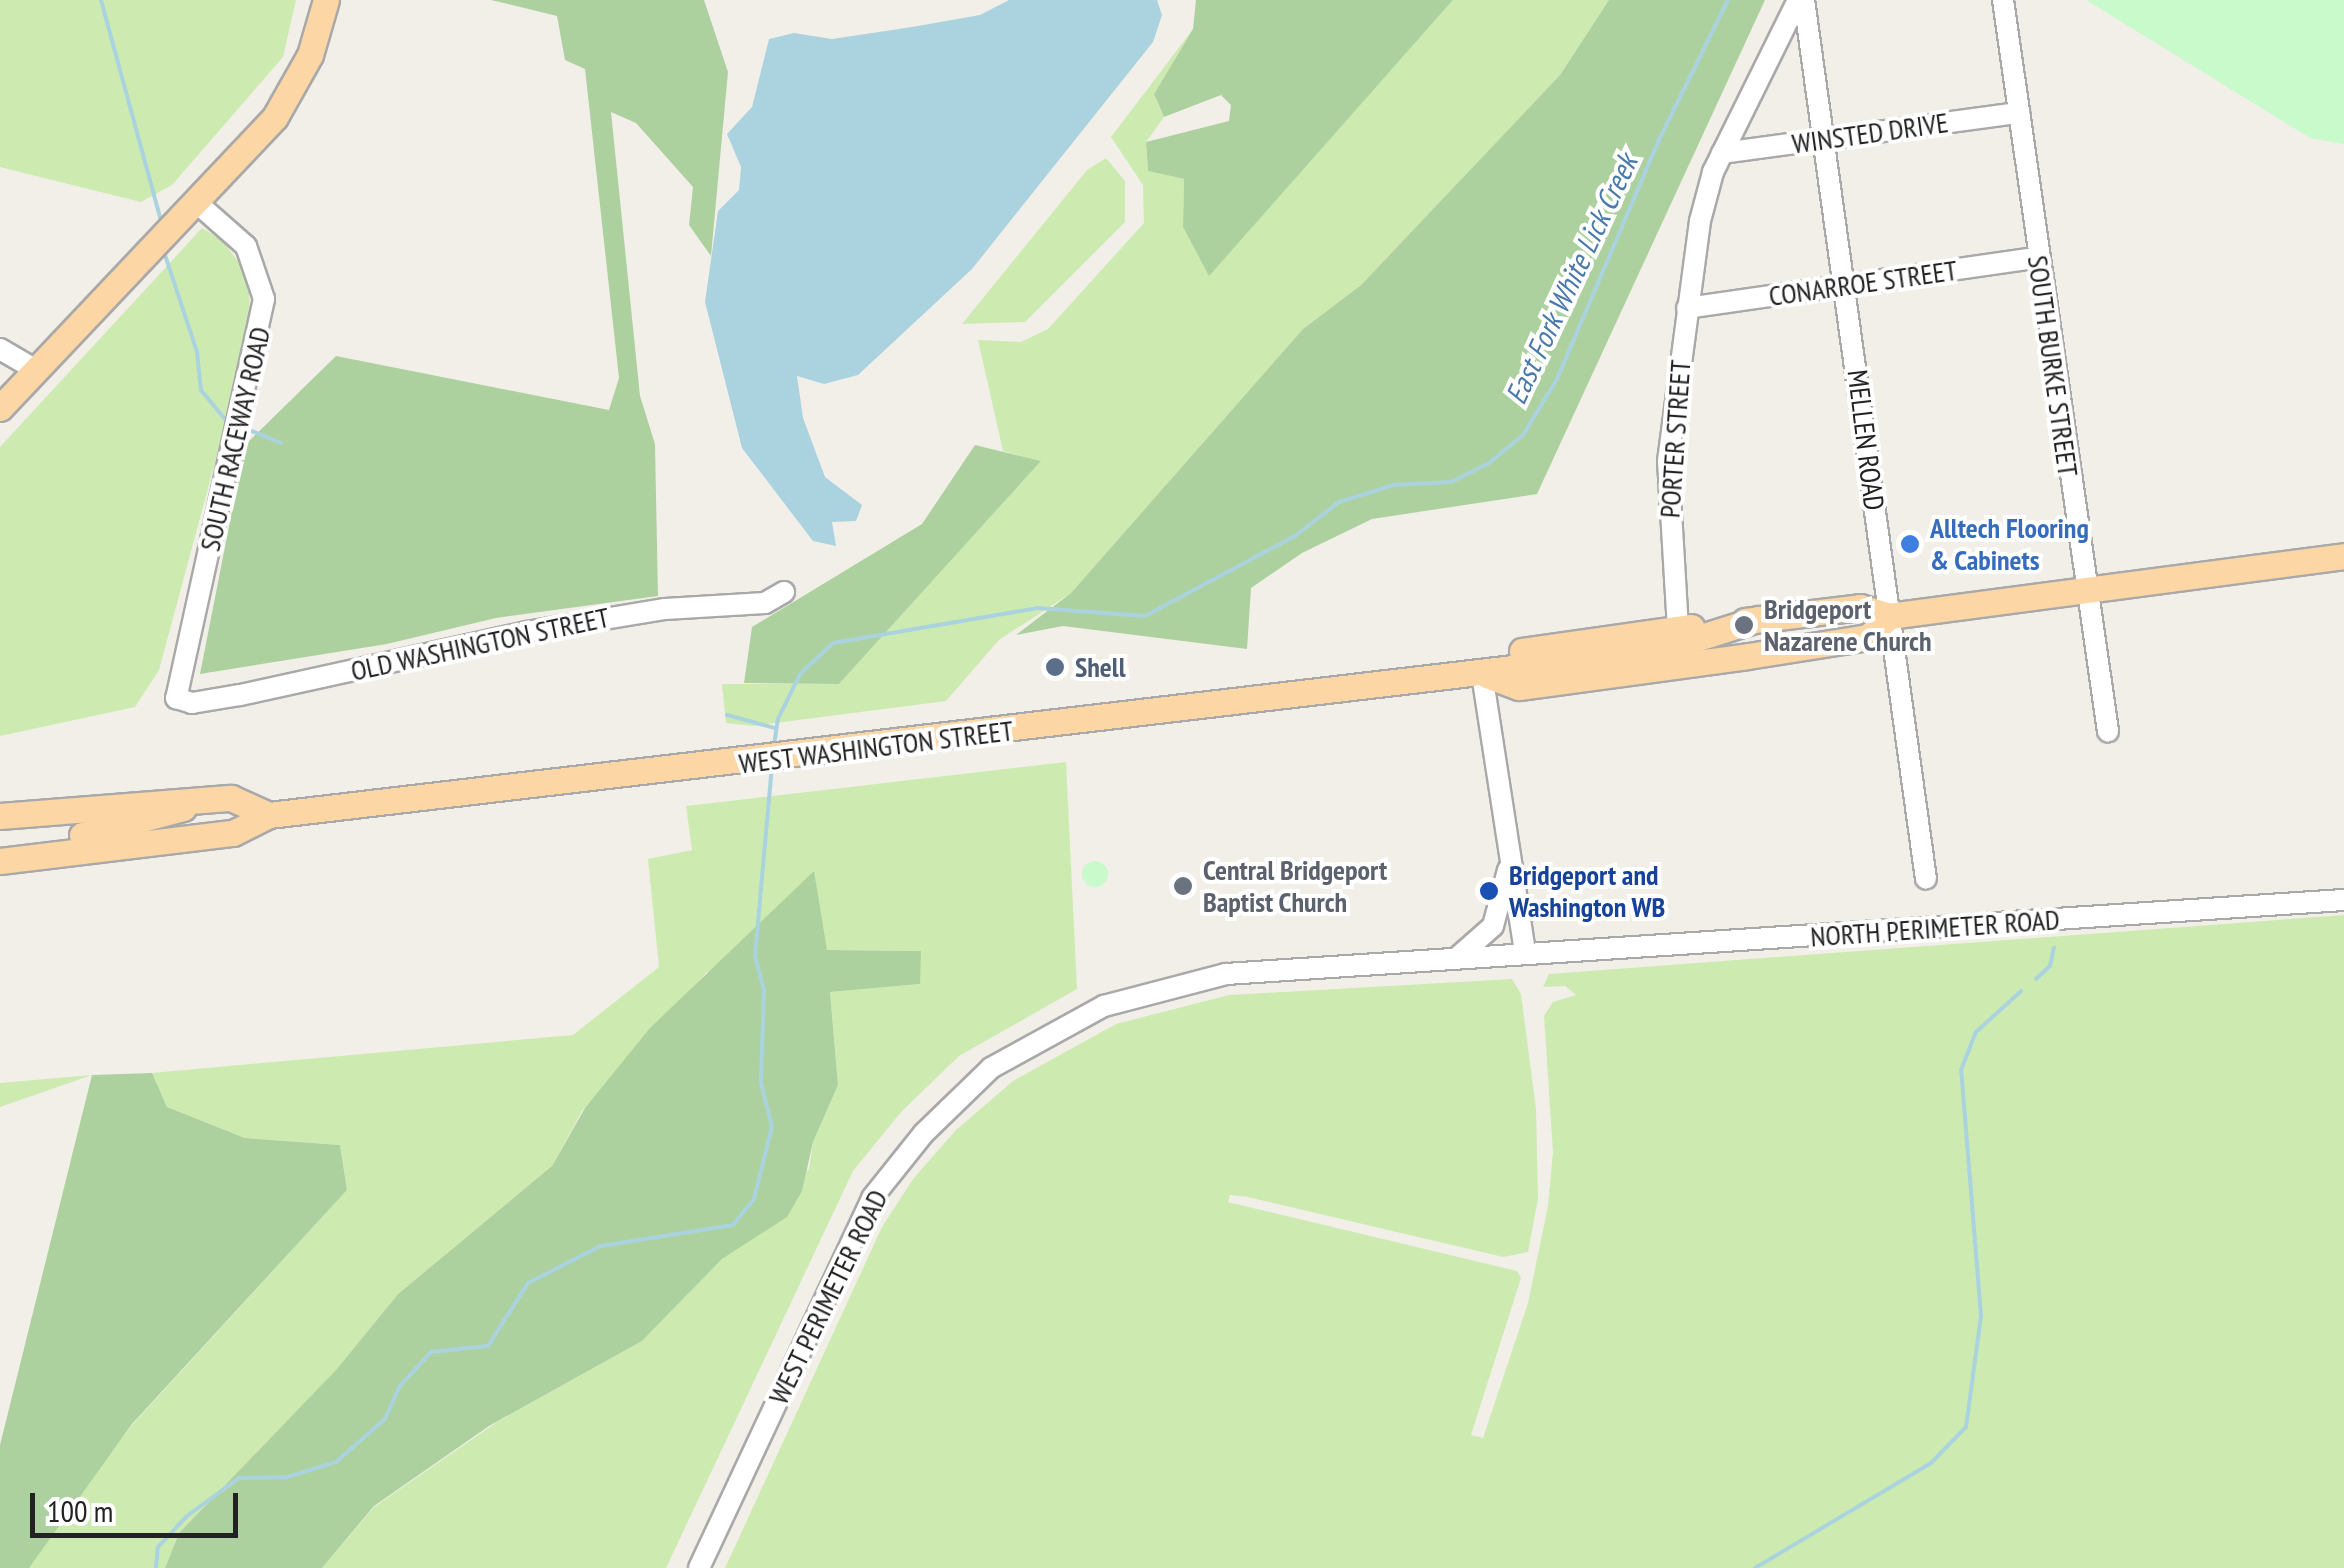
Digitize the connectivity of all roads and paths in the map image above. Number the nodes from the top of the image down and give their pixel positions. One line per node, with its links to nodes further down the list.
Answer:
1 (326, 0): 7 (main road)
2 (1801, 0): 5 (street, MELLEN ROAD); 6 (street, PORTER STREET)
3 (2003, 0): 4 (street, SOUTH BURKE STREET)
4 (2018, 113): 5 (street, WINSTED DRIVE); 8 (street, SOUTH BURKE STREET)
5 (1826, 139): 6 (street, WINSTED DRIVE); 9 (street, MELLEN ROAD)
6 (1722, 153): 10 (street, PORTER STREET)
7 (197, 203): 12 (main road); 21 (street, SOUTH RACEWAY ROAD)
8 (2039, 256): 9 (street, CONARROE STREET); 15 (street, SOUTH BURKE STREET)
9 (1846, 285): 10 (street, CONARROE STREET); 17 (street, MELLEN ROAD)
10 (1686, 308): 19 (street, PORTER STREET)
11 (0, 349): 12 (street)
12 (36, 370): 13 (main road)
13 (0, 408)
14 (2344, 556): 15 (main road, WEST WASHINGTON STREET)
15 (2084, 591): 17 (main road, WEST WASHINGTON STREET); 22 (street, SOUTH BURKE STREET)
16 (784, 592): 21 (street, OLD WASHINGTON STREET)
17 (1890, 616): 18 (main road, WEST WASHINGTON STREET); 20 (main road, WEST WASHINGTON STREET); 29 (street, MELLEN ROAD)
18 (1758, 619): 19 (main road, WEST WASHINGTON STREET); 20 (main road)
19 (1678, 629): 20 (main road, WEST WASHINGTON STREET)
20 (1482, 674): 24 (main road, WEST WASHINGTON STREET); 27 (street)
21 (176, 698)
22 (2108, 730)
23 (195, 801): 24 (main road, WEST WASHINGTON STREET); 25 (main road, WEST WASHINGTON STREET); 26 (main road)
24 (269, 815): 28 (main road, WEST WASHINGTON STREET)
25 (0, 816)
26 (0, 844)
27 (1511, 858): 31 (street); 32 (street)
28 (0, 861)
29 (1926, 880)
30 (2344, 900): 31 (street, NORTH PERIMETER ROAD)
31 (1525, 952): 32 (street, WEST PERIMETER ROAD)
32 (1460, 956): 33 (street, WEST PERIMETER ROAD)
33 (699, 1568)

